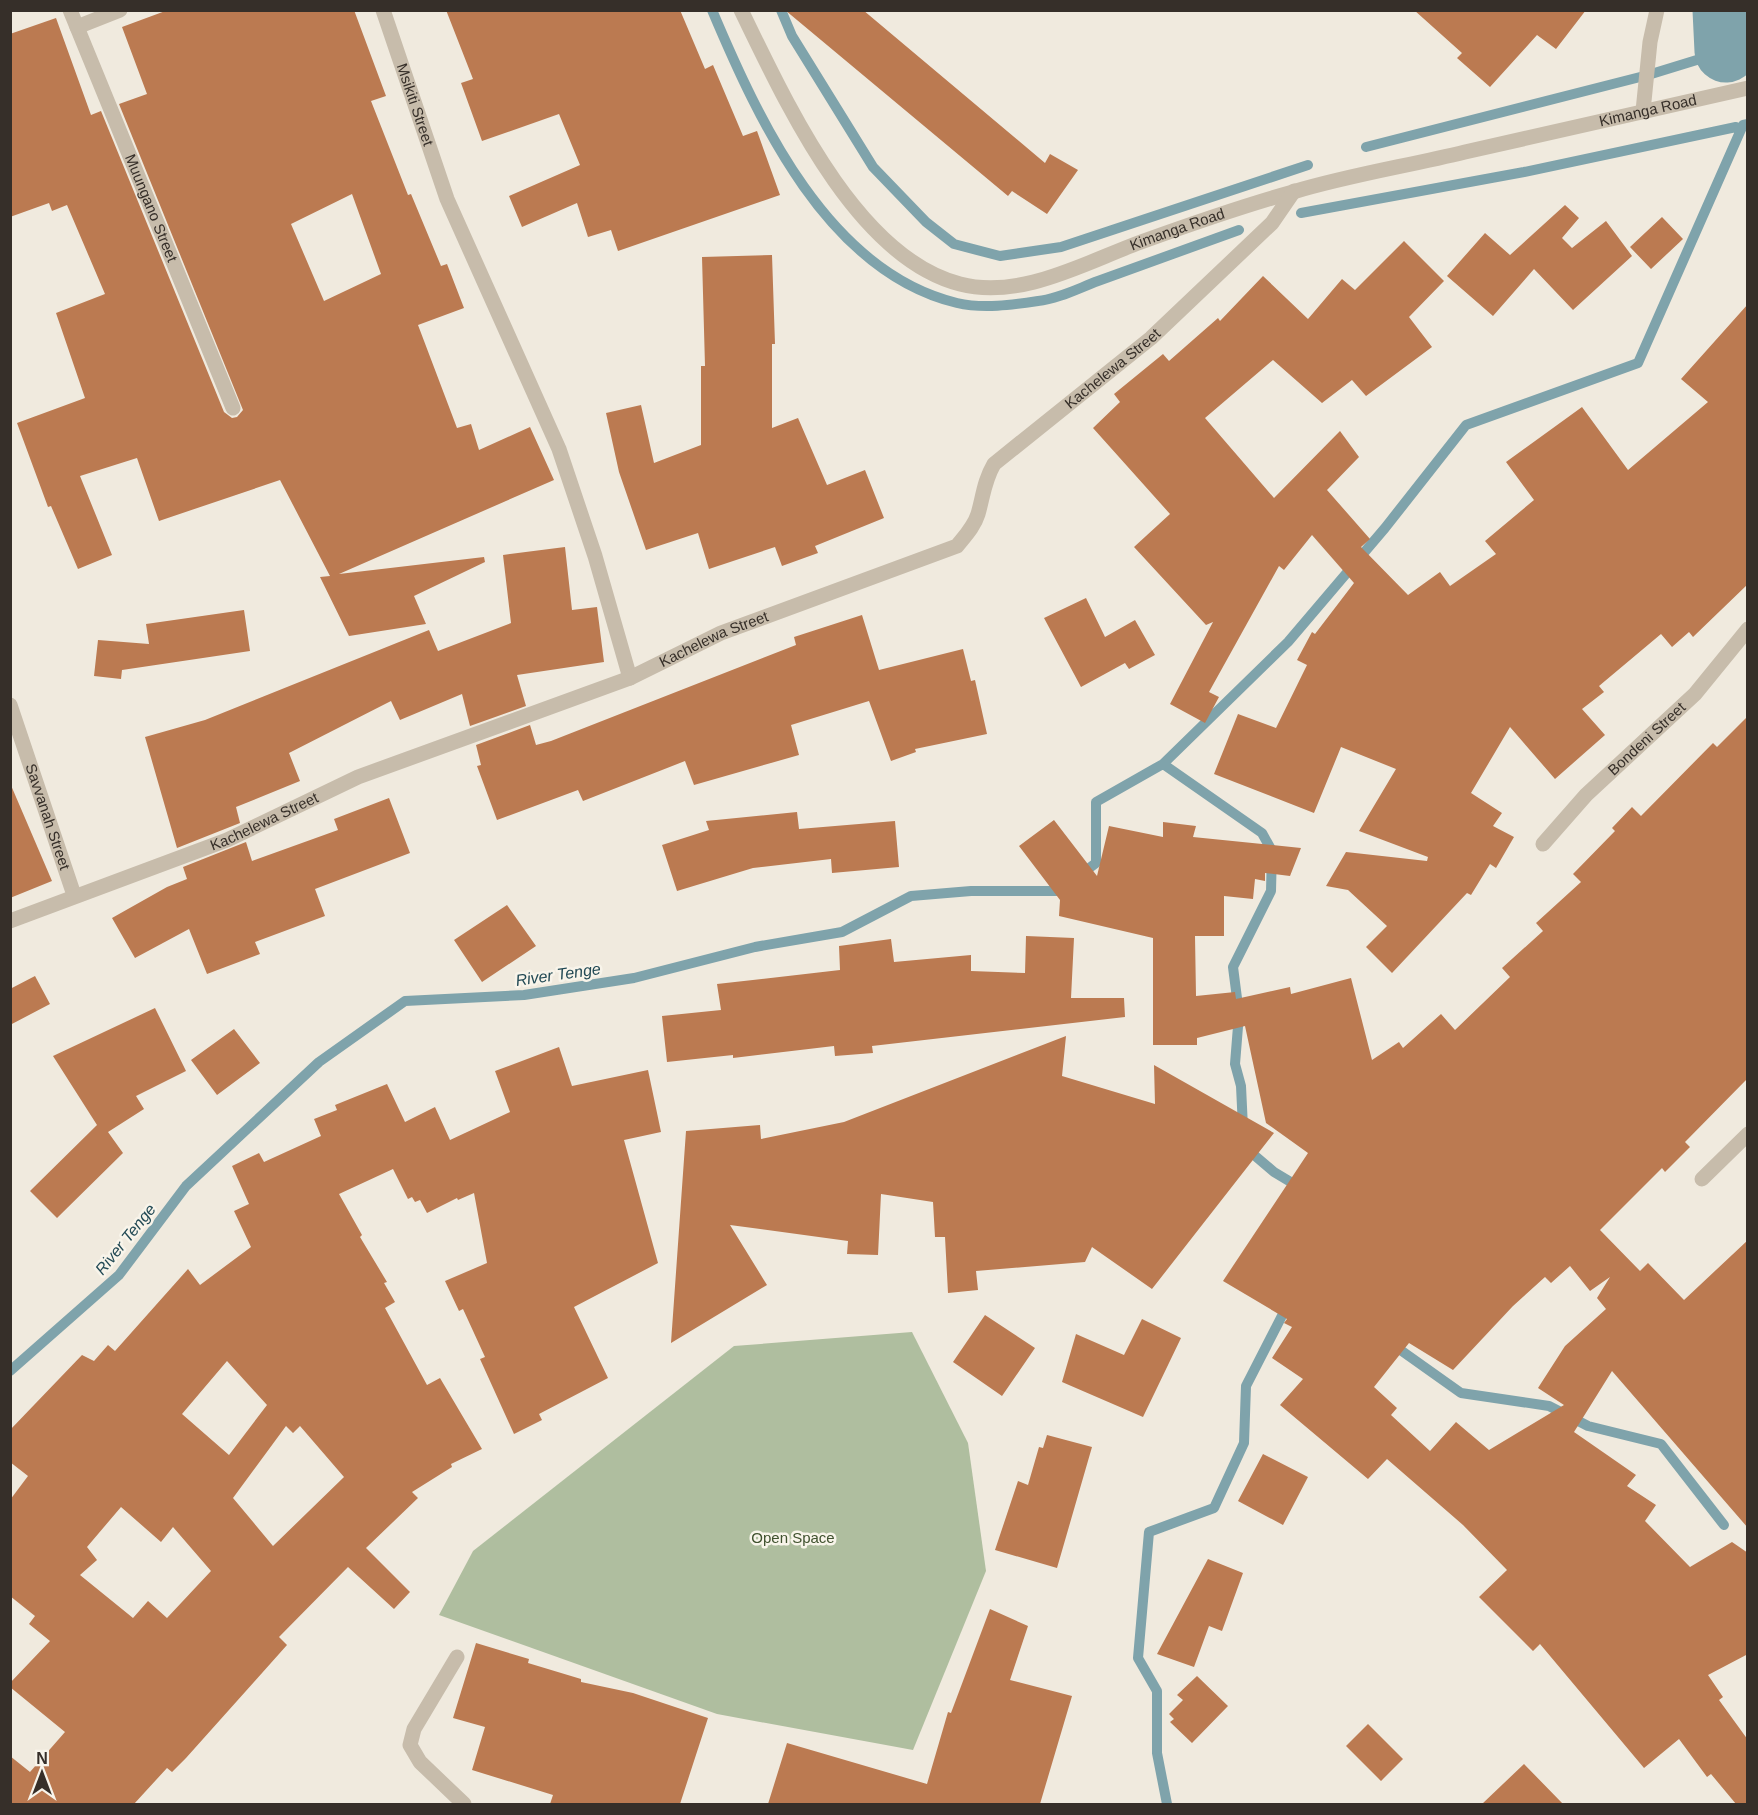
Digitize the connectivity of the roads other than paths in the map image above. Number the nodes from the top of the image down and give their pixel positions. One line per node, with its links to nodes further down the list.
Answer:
1 (70, 10): 6 (street, Muungano Street)
2 (120, 10): 6 (street)
3 (383, 10): 12 (street, Msikiti Street)
4 (741, 10): 9 (street, Kimanga Road)
5 (1657, 10): 8 (street)
6 (77, 27): 10 (street, Muungano Street)
7 (1748, 88): 8 (street, Kimanga Road)
8 (1643, 111): 9 (street, Kimanga Road)
9 (1294, 191): 12 (street, Kachelewa Street)
10 (233, 408)
11 (1748, 629): 14 (street, Bondeni Street)
12 (630, 678): 15 (street, Kachelewa Street)
13 (10, 705): 15 (street, Savvanah Street)
14 (1543, 844)
15 (74, 895): 16 (street, Kachelewa Street)
16 (10, 921)
17 (1748, 1134): 18 (street)
18 (1702, 1179)
19 (456, 1657): 20 (street)
20 (464, 1804)

